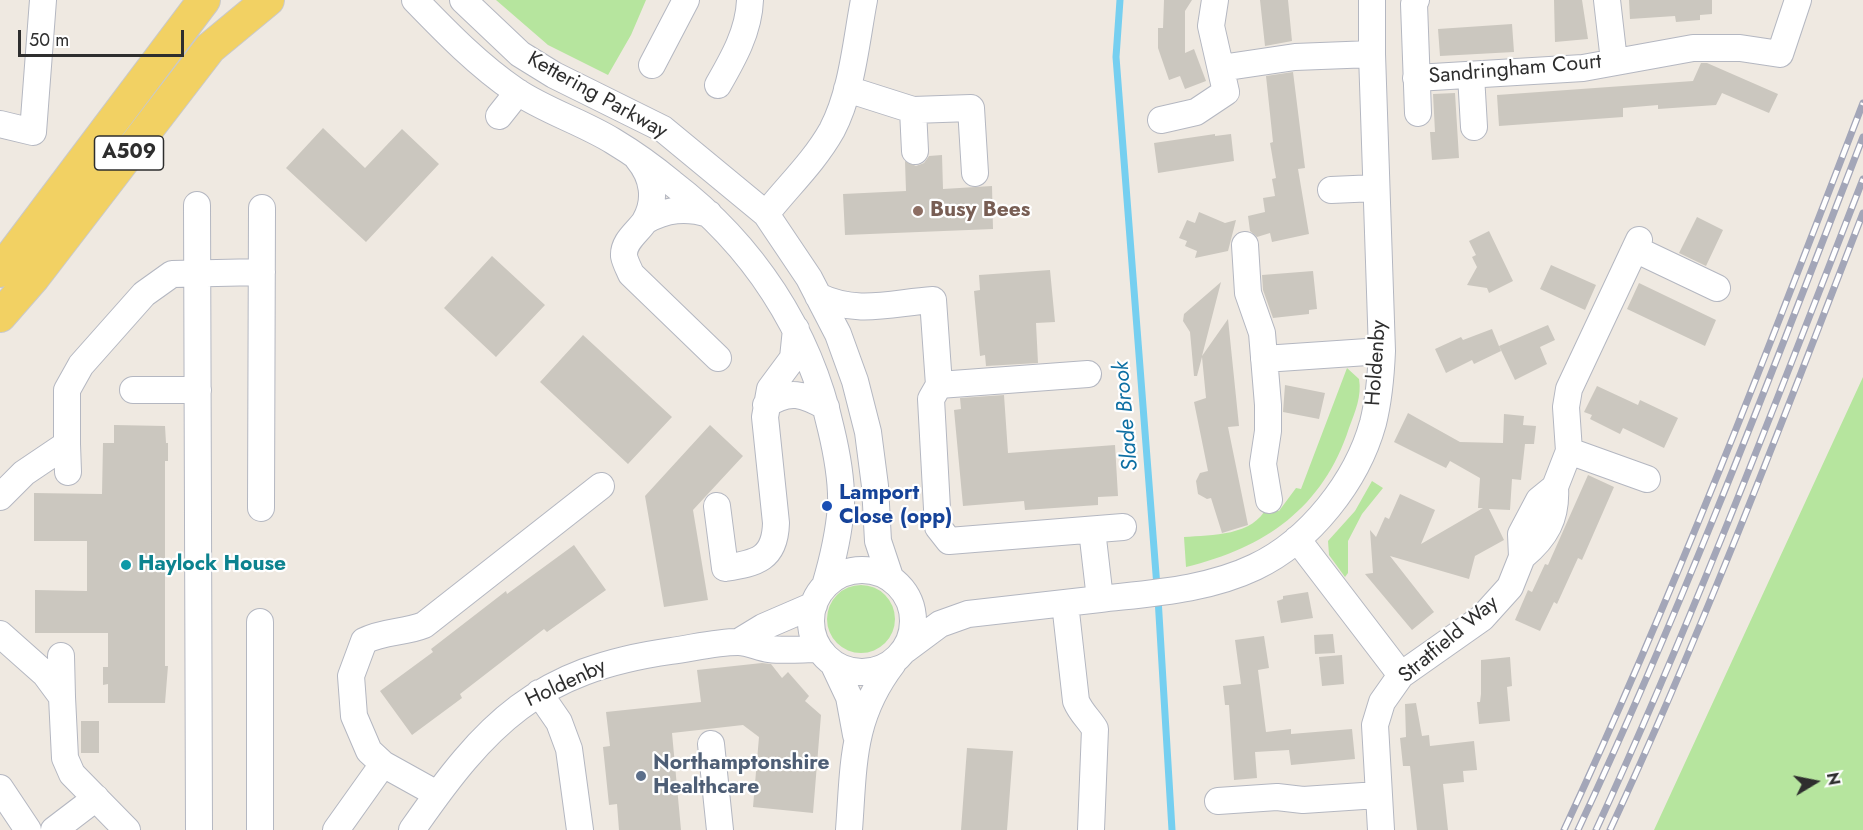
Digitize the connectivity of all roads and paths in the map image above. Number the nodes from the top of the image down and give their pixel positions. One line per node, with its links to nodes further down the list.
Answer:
1 (43, 0): 27 (street)
2 (204, 0): 40 (main road, A509)
3 (268, 0): 46 (main road, A509)
4 (415, 0): 22 (street)
5 (463, 0): 37 (street, Kettering Parkway)
6 (686, 0): 16 (street)
7 (750, 0): 20 (street)
8 (864, 0): 21 (street)
9 (1215, 0): 19 (street)
10 (1372, 0): 14 (street, Holdenby)
11 (1416, 0): 18 (street, Sandringham Court)
12 (1607, 0): 15 (street, Sandringham Court)
13 (1797, 3): 15 (street, Sandringham Court)
14 (1372, 54): 19 (street); 32 (street, Holdenby)
15 (1614, 61): 17 (street, Sandringham Court)
16 (652, 65)
17 (1471, 75): 18 (street, Sandringham Court); 28 (street)
18 (1416, 78): 24 (street, Sandringham Court)
19 (1223, 80): 26 (street)
20 (718, 86)
21 (847, 88): 23 (street); 37 (street)
22 (518, 92): 25 (street); 30 (street)
23 (913, 110): 29 (street); 31 (street)
24 (1418, 113)
25 (499, 116)
26 (1161, 120)
27 (0, 124)
28 (1474, 127)
29 (915, 151)
30 (637, 158): 36 (street); 38 (street)
31 (975, 173)
32 (1376, 188): 33 (street); 49 (street, Holdenby)
33 (1331, 190)
34 (197, 205): 42 (street)
35 (262, 208): 41 (street)
36 (709, 214): 38 (street); 47 (street)
37 (766, 214): 44 (street, Kettering Parkway)
38 (645, 221): 50 (street)
39 (1245, 245): 51 (street)
40 (0, 271)
41 (262, 272): 42 (street); 66 (street)
42 (198, 273): 55 (street); 58 (street)
43 (1717, 288): 59 (street, Stratfield Way)
44 (818, 296): 45 (street); 48 (street, Kettering Parkway)
45 (865, 308): 48 (street); 53 (street)
46 (0, 316)
47 (796, 328): 56 (street); 57 (street)
48 (838, 334): 70 (street, Kettering Parkway)
49 (1382, 351): 51 (street); 69 (street, Holdenby)
50 (718, 358)
51 (1264, 359): 64 (street)
52 (1088, 374): 53 (street)
53 (939, 385): 68 (street)
54 (133, 390): 55 (street)
55 (198, 390): 95 (street)
56 (766, 405): 57 (street); 65 (street)
57 (826, 407): 71 (street)
58 (67, 444): 60 (street); 63 (street)
59 (1569, 451): 61 (street); 81 (street, Stratfield Way)
60 (68, 472)
61 (1647, 479)
62 (601, 486): 86 (street)
63 (0, 497)
64 (1269, 500)
65 (717, 506)
66 (261, 508)
67 (1123, 527): 68 (street)
68 (1092, 530): 72 (street)
69 (1296, 539): 72 (street, Holdenby); 81 (street)
70 (898, 586): 71 (street); 74 (street, Holdenby); 79 (street)
71 (819, 596): 77 (street, Holdenby); 78 (street)
72 (1100, 599): 73 (street, Holdenby)
73 (1065, 603): 74 (street, Holdenby); 102 (street)
74 (968, 614): 79 (street, Holdenby)
75 (260, 622): 96 (street)
76 (0, 634): 83 (street)
77 (740, 641): 78 (street, Holdenby); 82 (street, Holdenby)
78 (826, 656): 79 (street); 84 (street)
79 (899, 656): 84 (street)
80 (61, 657): 83 (street)
81 (1401, 675): 89 (street, Stratfield Way)
82 (539, 693): 88 (street, Holdenby); 99 (street)
83 (62, 697): 90 (street)
84 (856, 735): 101 (street)
85 (711, 744): 100 (street)
86 (383, 765): 88 (street); 97 (street)
87 (0, 788): 92 (street)
88 (437, 794): 98 (street, Holdenby)
89 (1378, 795): 91 (street); 103 (street, Stratfield Way)
90 (96, 798): 93 (street); 94 (street)
91 (1218, 801)
92 (28, 830)
93 (54, 830)
94 (128, 830)
95 (199, 830)
96 (260, 830)
97 (336, 830)
98 (412, 830)
99 (580, 830)
100 (720, 830)
101 (849, 830)
102 (1091, 830)
103 (1381, 830)

